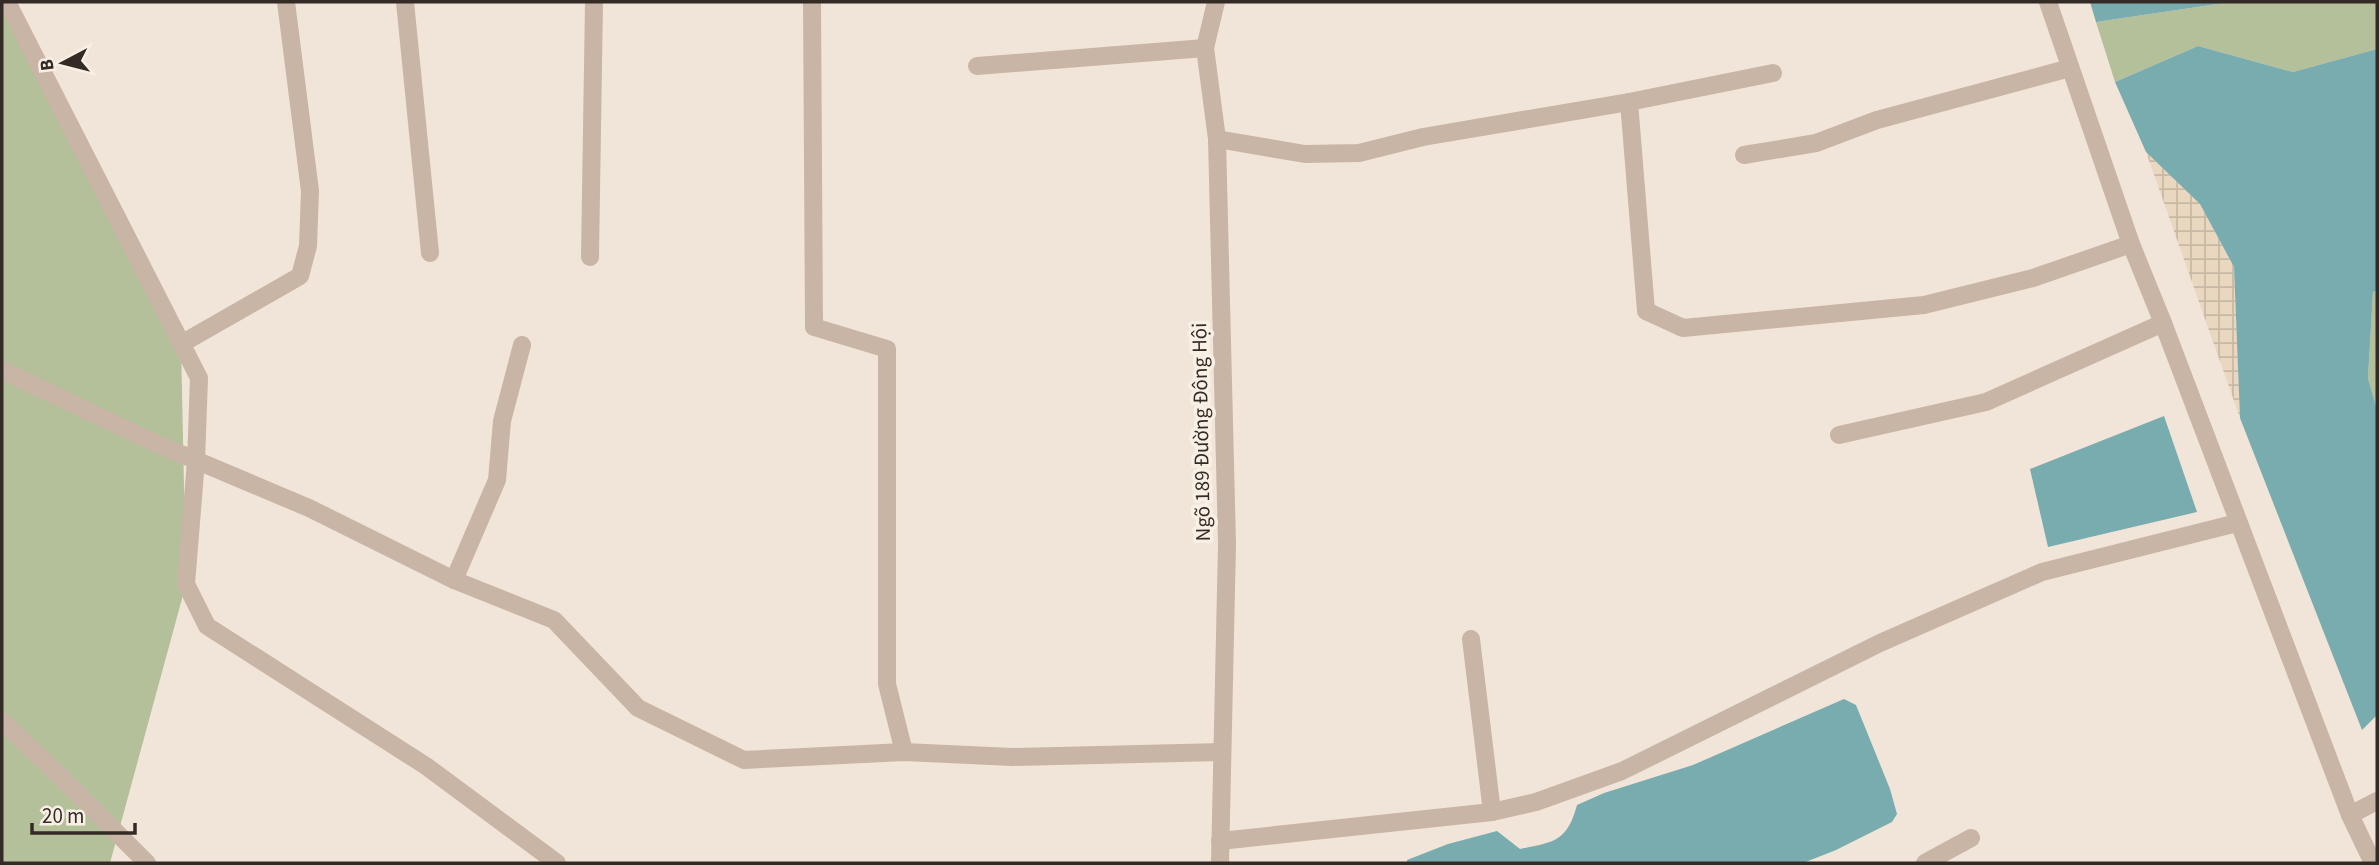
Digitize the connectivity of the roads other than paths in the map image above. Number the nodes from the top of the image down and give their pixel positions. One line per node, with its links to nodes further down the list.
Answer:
1 (4, 2): 19 (street)
2 (286, 2): 19 (street)
3 (405, 2): 16 (street)
4 (594, 2): 17 (street)
5 (813, 2): 28 (street)
6 (1216, 2): 8 (street, Ngõ 189 Đường Đông Hội)
7 (2048, 2): 10 (street)
8 (1205, 48): 9 (street); 13 (street, Ngõ 189 Đường Đông Hội)
9 (977, 66)
10 (2070, 68): 14 (street); 15 (street)
11 (1773, 73): 12 (street)
12 (1629, 102): 13 (street); 15 (street)
13 (1217, 139): 29 (street, Ngõ 189 Đường Đông Hội)
14 (1744, 155)
15 (2130, 244): 18 (street)
16 (430, 253)
17 (590, 257)
18 (2163, 323): 22 (street); 24 (street)
19 (181, 344): 23 (street)
20 (522, 345): 25 (street)
21 (2, 370): 23 (street)
22 (1839, 435)
23 (196, 461): 25 (street); 36 (street)
24 (2237, 523): 31 (street); 32 (street)
25 (454, 580): 28 (street)
26 (1471, 639): 31 (street)
27 (2, 721): 35 (street)
28 (904, 752): 29 (street)
29 (1222, 752): 34 (street, Ngõ 189 Đường Đông Hội)
30 (2377, 802): 32 (street)
31 (1492, 812): 34 (street)
32 (2350, 815): 39 (street)
33 (1970, 838): 38 (street)
34 (1220, 841): 37 (street, Ngõ 189 Đường Đông Hội)
35 (147, 863)
36 (557, 863)
37 (1220, 863)
38 (1925, 863)
39 (2373, 863)

